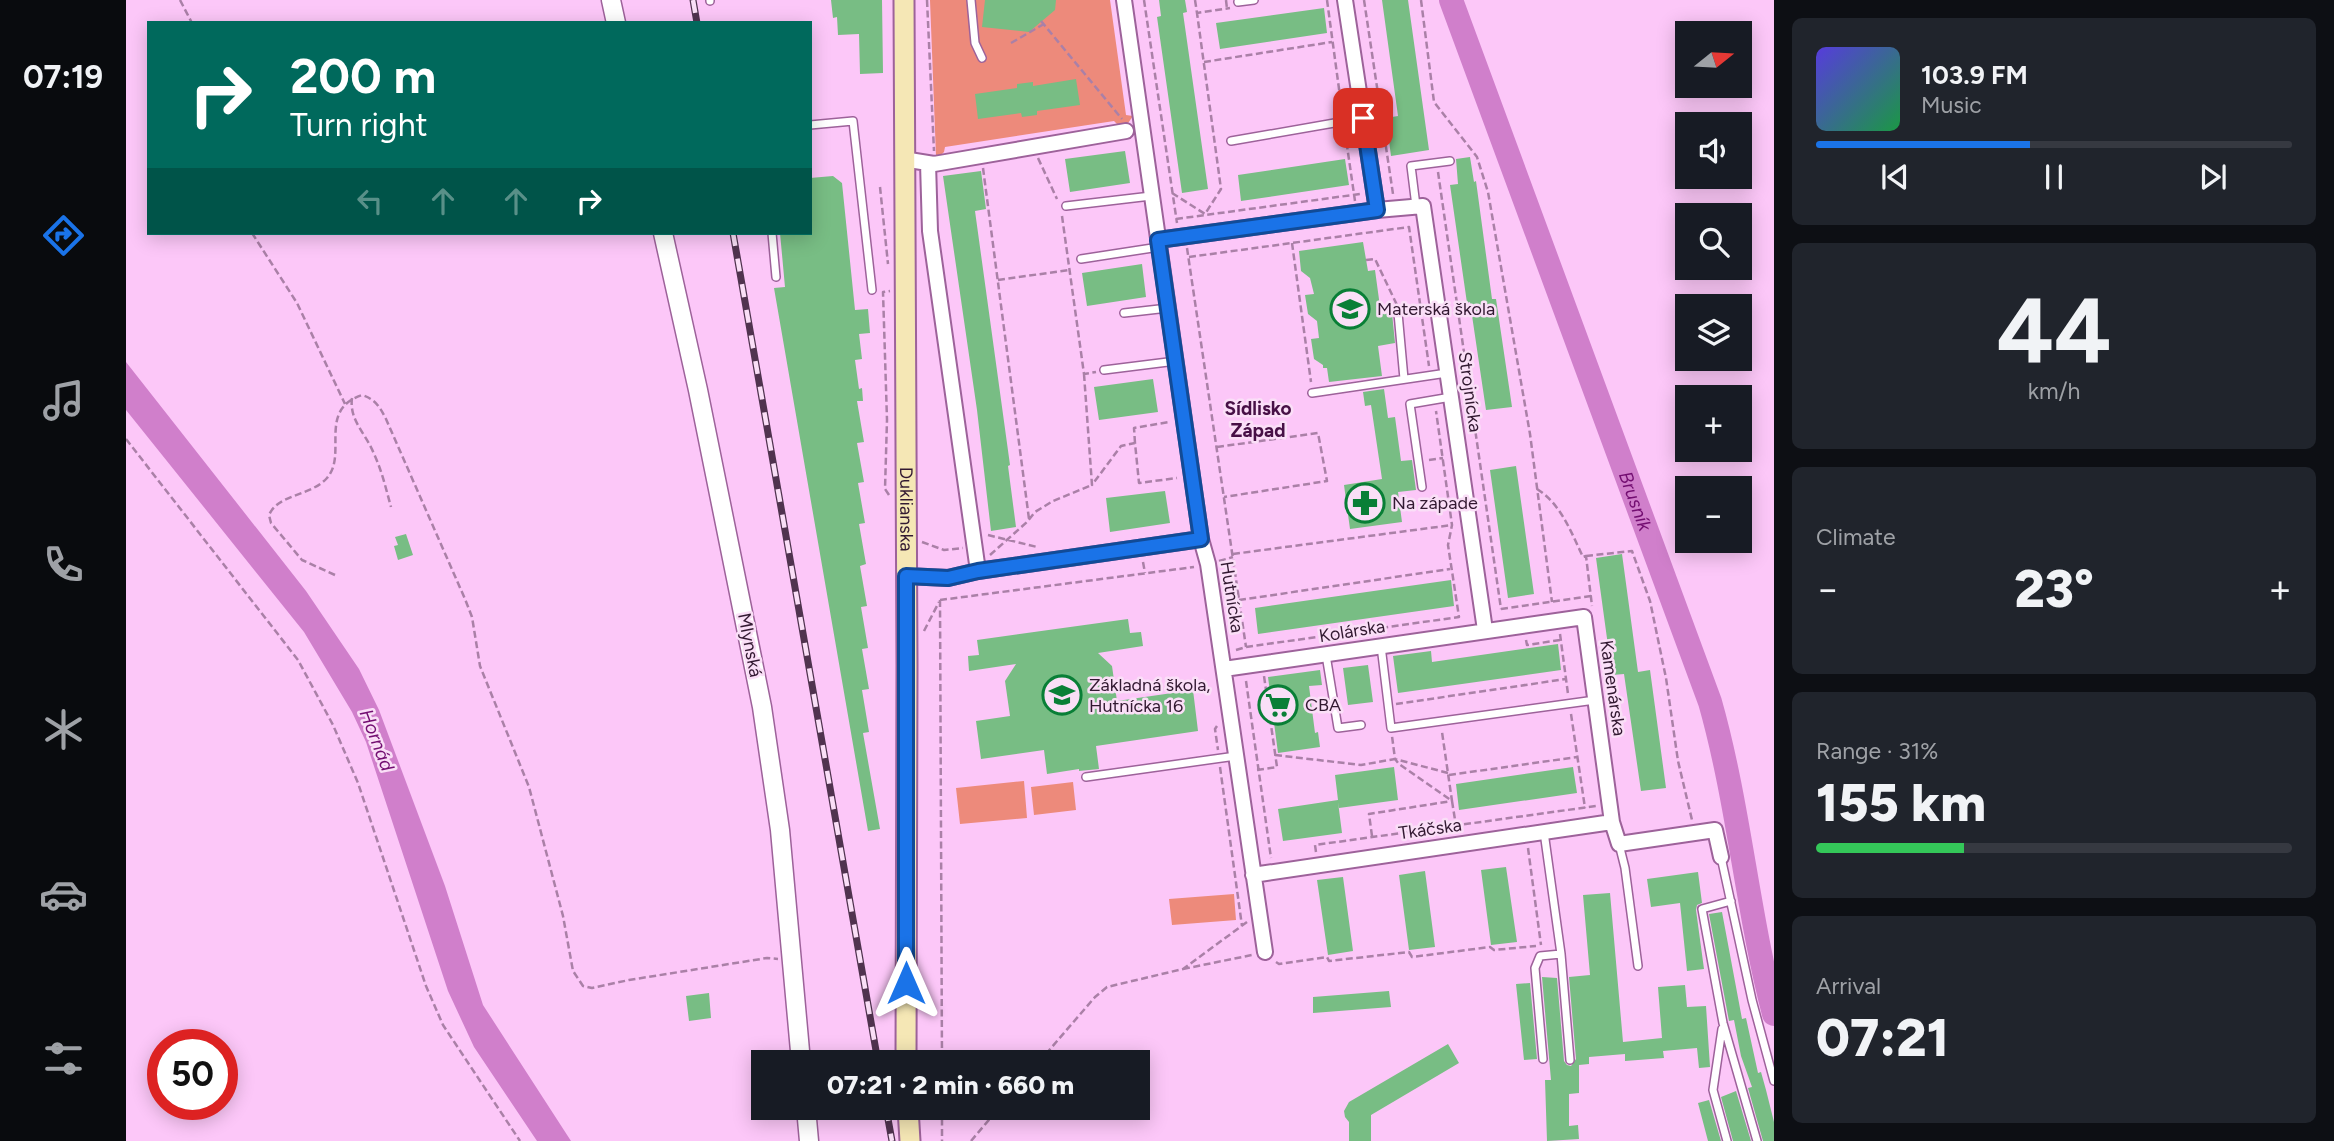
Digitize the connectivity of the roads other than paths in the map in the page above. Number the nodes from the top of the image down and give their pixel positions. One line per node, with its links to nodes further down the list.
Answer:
1 (611, 0): 8 (street)
2 (904, 0): 14 (main road, Duklianska)
3 (971, 0): 9 (lane)
4 (1124, 0): 17 (street, Hutnícka)
5 (1254, 0): 7 (lane)
6 (1345, 0): 10 (street)
7 (1238, 2)
8 (616, 21)
9 (982, 58)
10 (1363, 118): 13 (lane); 20 (street)
11 (812, 125): 26 (lane)
12 (1124, 126): 16 (street)
13 (1231, 141)
14 (903, 159): 16 (street); 39 (main road, Duklianska)
15 (1450, 161): 19 (lane)
16 (931, 164): 38 (street)
17 (1152, 196): 18 (lane); 23 (street, Hutnícka)
18 (1066, 206)
19 (1416, 206): 20 (street); 32 (street, Strojnícka)
20 (1377, 210): 23 (street)
21 (663, 235): 58 (street, Mlynská)
22 (772, 235): 25 (lane)
23 (1159, 243): 24 (lane); 27 (street, Hutnícka)
24 (1081, 259)
25 (776, 277)
26 (872, 290)
27 (1168, 308): 28 (lane); 30 (street, Hutnícka)
28 (1124, 313)
29 (1398, 313): 33 (lane)
30 (1175, 361): 31 (lane); 37 (street, Hutnícka)
31 (1104, 370)
32 (1448, 373): 33 (lane); 35 (street, Strojnícka)
33 (1404, 379): 34 (lane)
34 (1312, 393)
35 (1451, 397): 36 (lane); 40 (street, Strojnícka)
36 (1422, 487)
37 (1201, 539): 38 (street); 43 (street, Hutnícka)
38 (978, 571): 39 (street)
39 (906, 576): 59 (main road, Duklianska)
40 (1485, 630): 41 (street, Kolárska); 44 (street, Kamenárska)
41 (1381, 646): 42 (street, Kolárska); 44 (lane)
42 (1326, 654): 43 (street, Kolárska); 45 (lane)
43 (1224, 669): 46 (street, Hutnícka)
44 (1595, 700): 48 (street, Kamenárska)
45 (1361, 725)
46 (1236, 756): 47 (lane); 52 (street, Hutnícka)
47 (1086, 777)
48 (1612, 822): 49 (street, Tkáčska); 50 (street, Kamenárska)
49 (1544, 832): 52 (street, Tkáčska); 55 (lane)
50 (1619, 844): 51 (street); 56 (lane)
51 (1721, 857): 53 (lane)
52 (1253, 875): 54 (street, Hutnícka)
53 (1731, 901): 57 (lane); 62 (lane)
54 (1265, 952)
55 (1561, 954): 60 (lane); 61 (lane)
56 (1638, 965)
57 (1723, 1023): 67 (lane); 68 (lane)
58 (800, 1050)
59 (906, 1050)
60 (1543, 1059)
61 (1570, 1060)
62 (1774, 1080)
63 (807, 1120): 65 (street)
64 (909, 1120): 66 (main road)
65 (809, 1141)
66 (910, 1141)
67 (1727, 1141)
68 (1757, 1141)

